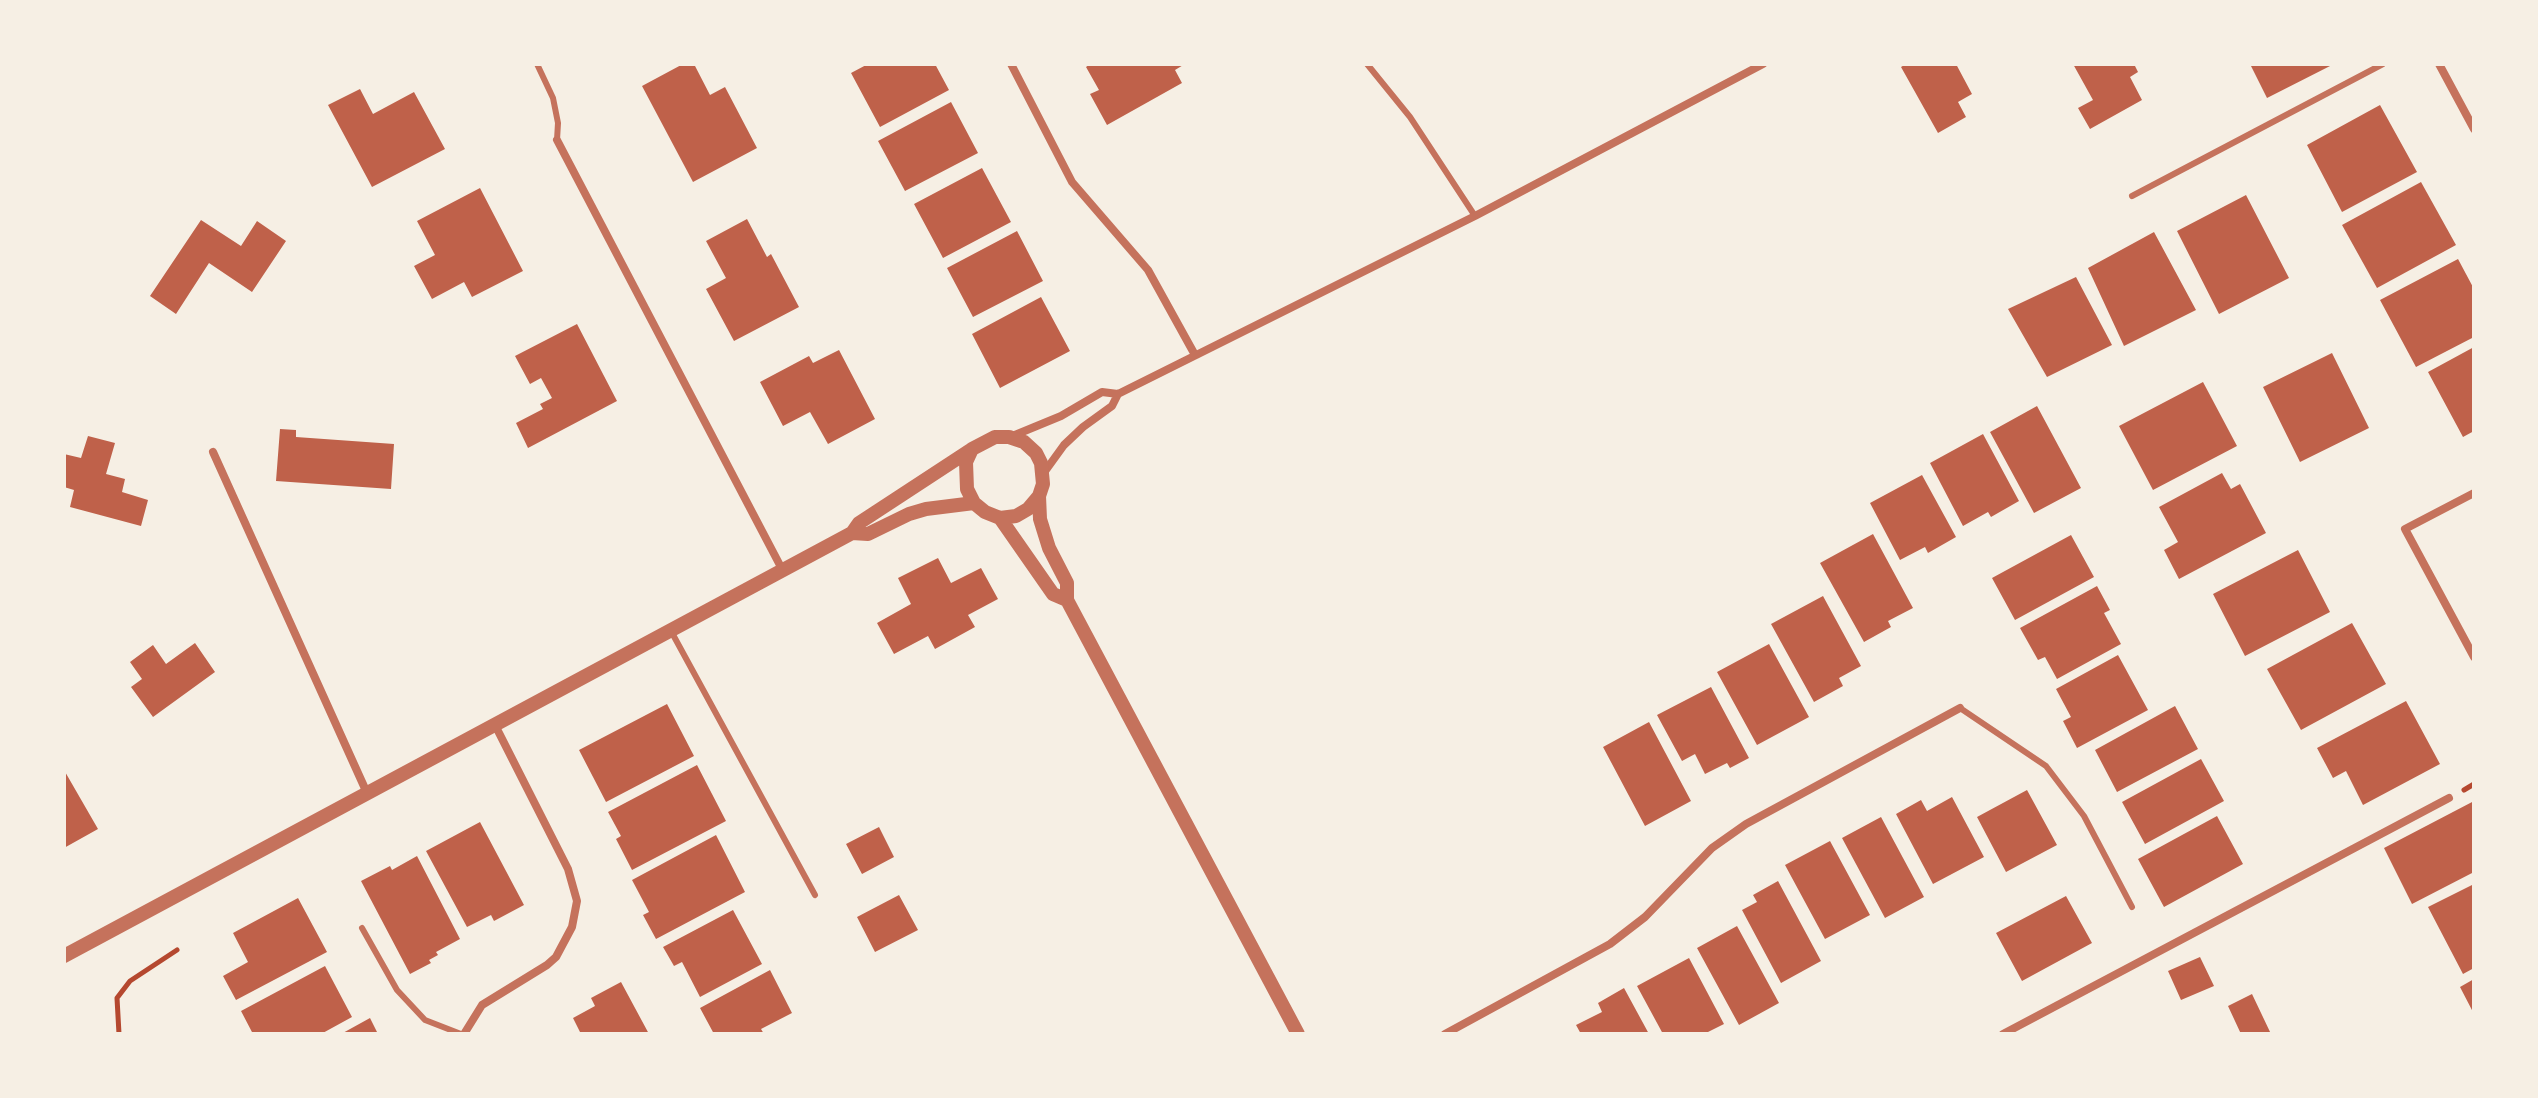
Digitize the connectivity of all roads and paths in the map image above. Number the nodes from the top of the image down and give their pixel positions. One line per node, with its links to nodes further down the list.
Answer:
1 (537, 64): 8 (lane)
2 (1011, 64): 11 (street)
3 (1367, 64): 10 (lane)
4 (1763, 64): 10 (street)
5 (2383, 64): 9 (lane)
6 (2439, 64): 7 (street)
7 (2474, 129)
8 (557, 140): 22 (street)
9 (2132, 196)
10 (1475, 216): 11 (street)
11 (1195, 355): 12 (street)
12 (1118, 394): 13 (street); 16 (street)
13 (1009, 437): 14 (street); 16 (street)
14 (972, 449): 19 (street); 21 (street)
15 (213, 452): 28 (street)
16 (1043, 474): 18 (street)
17 (2474, 493): 25 (street)
18 (1039, 496): 20 (street); 23 (street)
19 (974, 503): 20 (street); 21 (street)
20 (1000, 518): 23 (street)
21 (852, 533): 22 (street)
22 (783, 571): 24 (street)
23 (1067, 600): 37 (street)
24 (671, 631): 27 (street); 30 (lane)
25 (2474, 657)
26 (1960, 708): 31 (lane); 38 (street)
27 (495, 725): 28 (street); 36 (street)
28 (367, 793): 34 (street)
29 (2449, 798): 39 (street)
30 (815, 895)
31 (2132, 907)
32 (362, 928): 36 (lane)
33 (177, 950): 35 (path)
34 (64, 956)
35 (119, 1034)
36 (463, 1034)
37 (1298, 1034)
38 (1445, 1034)
39 (2003, 1034)

